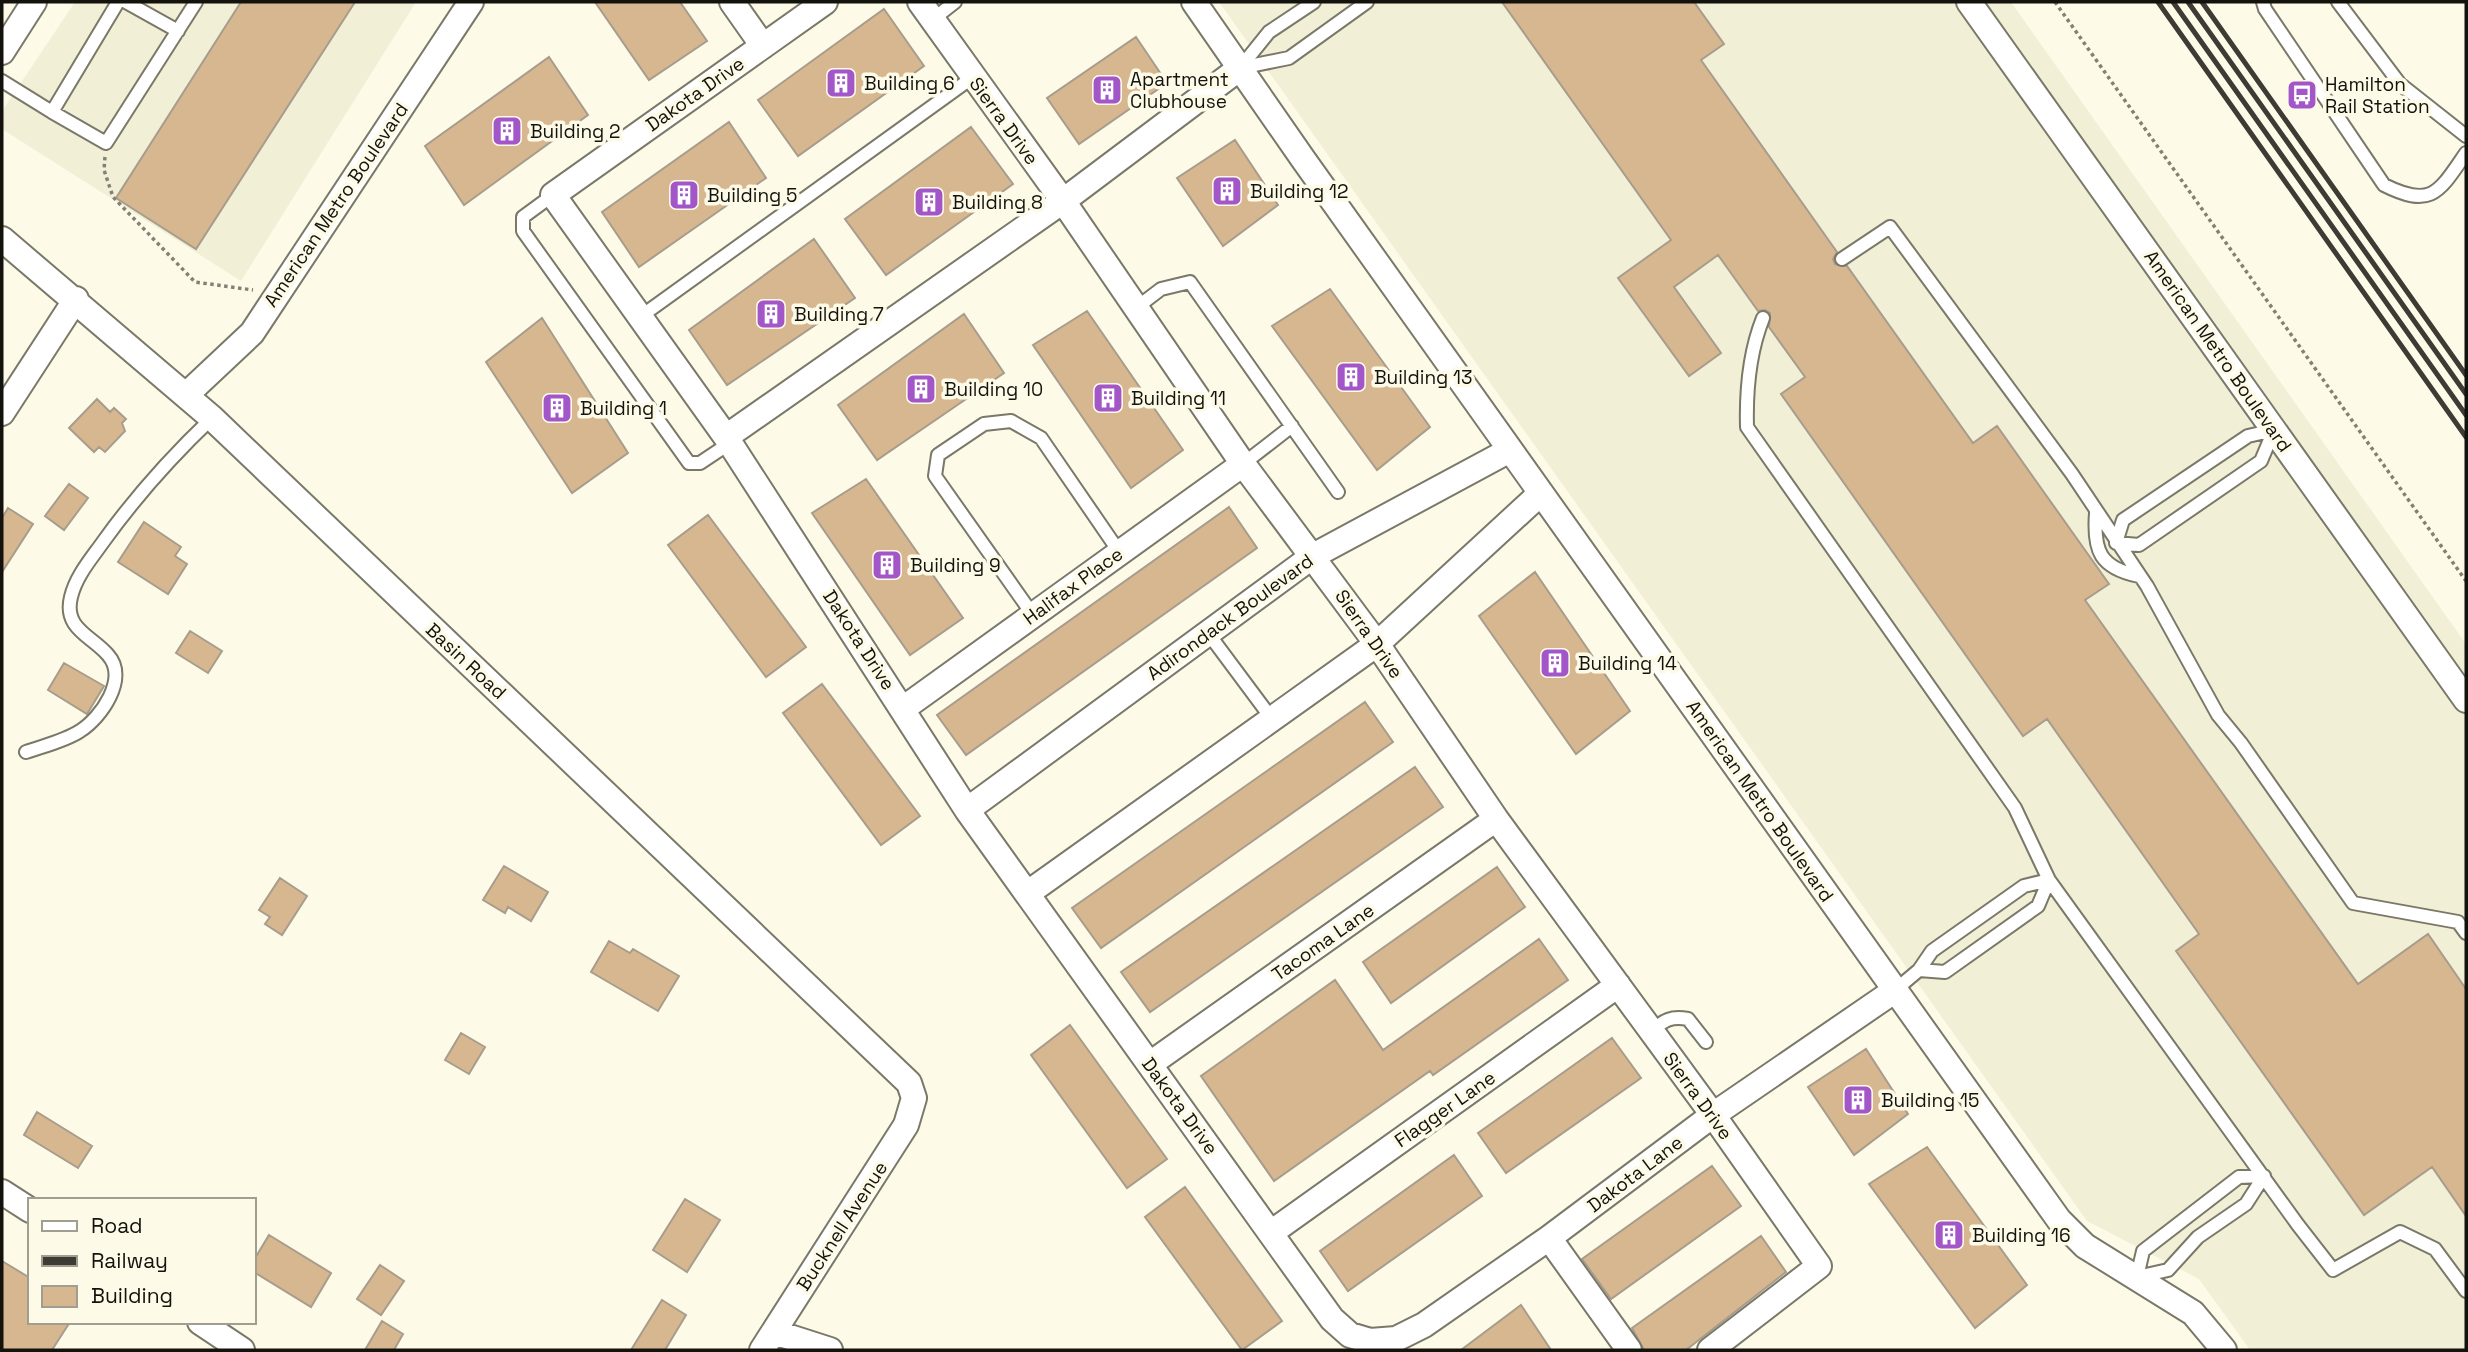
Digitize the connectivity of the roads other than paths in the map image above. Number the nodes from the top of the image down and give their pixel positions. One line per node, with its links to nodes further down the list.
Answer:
1 (34, 2): 18 (street)
2 (118, 2): 22 (lane)
3 (126, 2): 16 (lane)
4 (196, 2): 16 (lane)
5 (471, 2): 33 (street, American Metro Boulevard)
6 (732, 2): 17 (street)
7 (825, 2): 17 (street, Dakota Drive)
8 (955, 2): 15 (lane)
9 (1194, 2): 19 (street, American Metro Boulevard)
10 (1314, 2): 19 (lane)
11 (1367, 2): 19 (lane)
12 (1969, 2): 37 (street, American Metro Boulevard)
13 (2263, 2): 24 (lane)
14 (2338, 2): 23 (lane)
15 (926, 11): 20 (street, Sierra Drive)
16 (178, 31): 22 (lane)
17 (763, 46): 25 (street, Dakota Drive)
18 (2, 52)
19 (1240, 68): 26 (street); 39 (street, American Metro Boulevard)
20 (973, 77): 26 (street, Sierra Drive); 31 (lane)
21 (2, 81): 22 (lane)
22 (52, 112)
23 (2466, 136)
24 (2466, 153)
25 (553, 195): 31 (street, Dakota Drive); 38 (lane)
26 (1063, 201): 30 (street, Sierra Drive); 38 (street)
27 (2, 239): 29 (street, Basin Road)
28 (1842, 259): 43 (lane)
29 (76, 299): 33 (street, Basin Road); 34 (street)
30 (1136, 308): 36 (lane); 40 (street, Sierra Drive)
31 (640, 317): 38 (street, Dakota Drive)
32 (1763, 318): 57 (lane)
33 (186, 395): 35 (street, Basin Road)
34 (2, 413)
35 (212, 418): 54 (lane); 66 (street, Basin Road)
36 (1292, 426): 40 (lane); 41 (lane)
37 (2274, 430): 44 (lane); 44 (lane); 51 (street, American Metro Boulevard)
38 (728, 440): 52 (street, Dakota Drive)
39 (1510, 450): 42 (street, American Metro Boulevard); 46 (street, Adirondack Boulevard)
40 (1243, 464): 45 (street, Halifax Place); 46 (street, Sierra Drive)
41 (1338, 492)
42 (1541, 493): 50 (street); 62 (street, American Metro Boulevard)
43 (2096, 513): 44 (lane); 47 (lane)
44 (2116, 543): 47 (lane)
45 (1120, 552): 48 (street, Halifax Place); 48 (lane)
46 (1313, 556): 49 (street, Adirondack Boulevard); 50 (street, Sierra Drive)
47 (2139, 576): 59 (lane)
48 (1033, 615): 52 (street, Halifax Place)
49 (1208, 633): 53 (lane); 55 (street, Adirondack Boulevard)
50 (1377, 644): 53 (street); 56 (street, Sierra Drive)
51 (2466, 700)
52 (904, 708): 55 (street, Dakota Drive)
53 (1272, 719): 58 (street)
54 (26, 752)
55 (967, 810): 58 (street, Dakota Drive)
56 (1496, 819): 61 (street, Sierra Drive); 65 (street, Tacoma Lane)
57 (2049, 880): 60 (lane); 60 (lane); 68 (lane)
58 (1028, 893): 65 (street, Dakota Drive)
59 (2466, 933)
60 (1919, 970): 62 (lane)
61 (1618, 985): 63 (street, Sierra Drive); 71 (street, Flagger Lane)
62 (1894, 991): 67 (street, Dakota Lane); 73 (street, American Metro Boulevard)
63 (1652, 1031): 64 (lane); 67 (street, Sierra Drive)
64 (1706, 1042)
65 (1150, 1064): 71 (street, Dakota Drive)
66 (914, 1098): 76 (street, Bucknell Avenue)
67 (1713, 1115): 72 (street, Dakota Lane); 81 (street, Sierra Drive)
68 (2264, 1176): 73 (lane); 73 (lane); 74 (lane)
69 (2, 1192): 70 (street)
70 (28, 1209)
71 (1272, 1232): 77 (street, Dakota Drive)
72 (1549, 1238): 77 (street, Dakota Lane); 80 (street)
73 (2137, 1278): 82 (street, American Metro Boulevard)
74 (2466, 1291)
75 (203, 1324): 78 (street)
76 (768, 1341): 79 (street)
77 (1370, 1341)
78 (243, 1350)
79 (830, 1350)
80 (1629, 1350)
81 (1710, 1350)
82 (2224, 1350)

